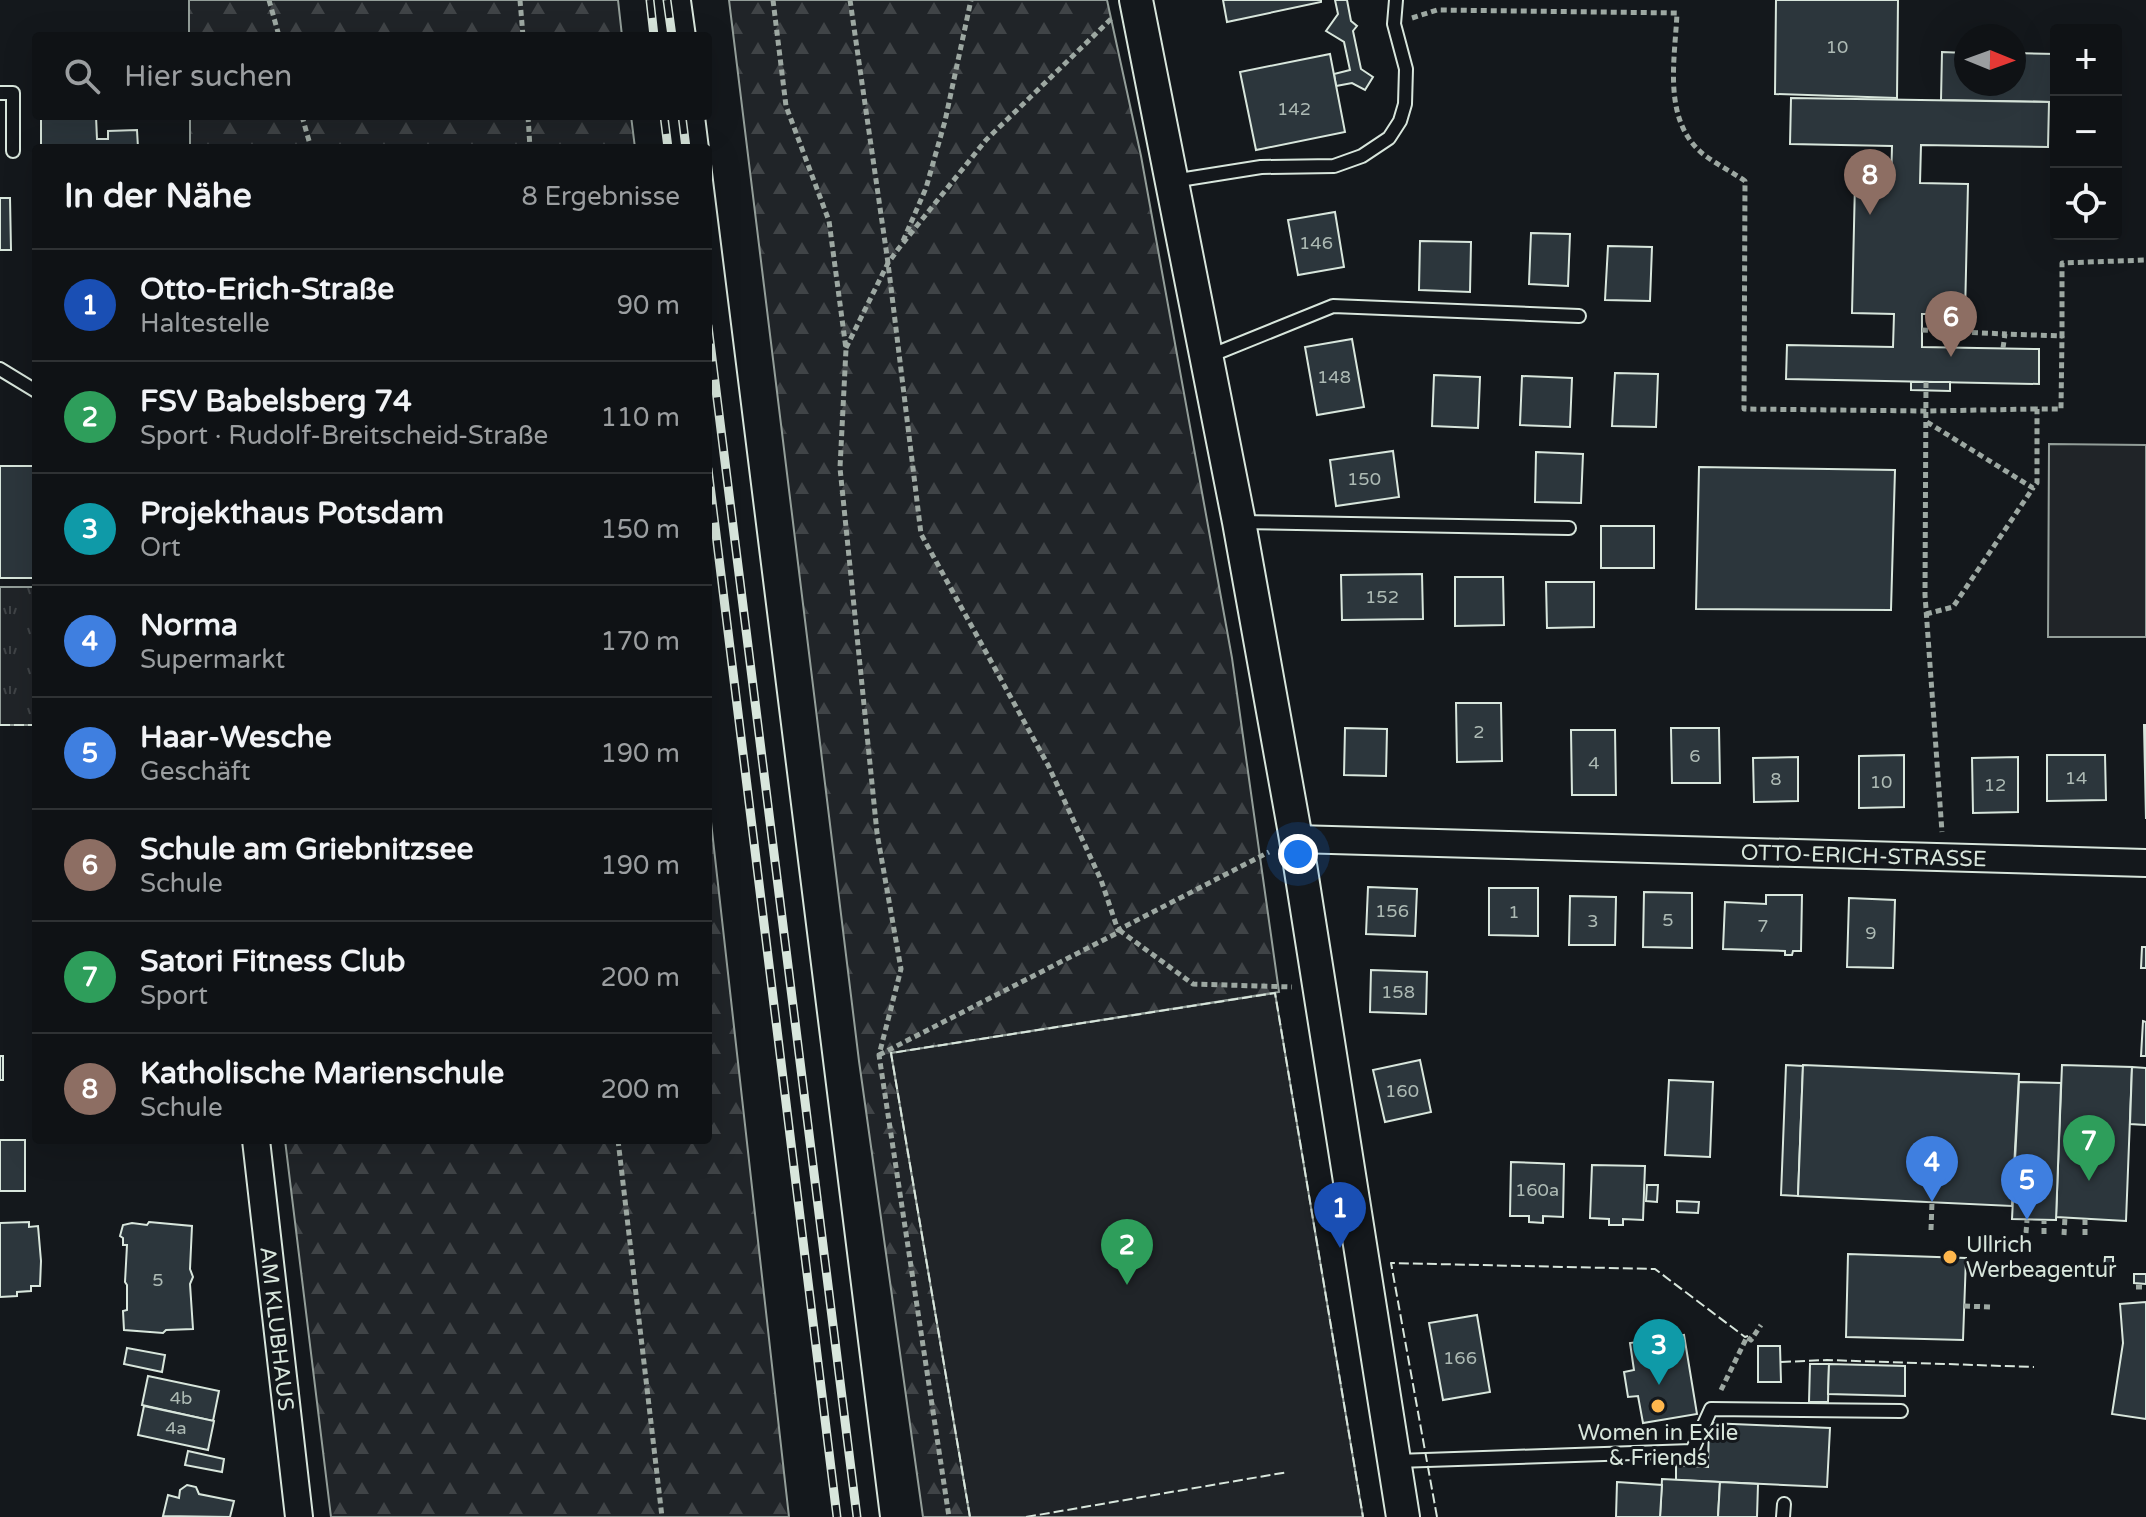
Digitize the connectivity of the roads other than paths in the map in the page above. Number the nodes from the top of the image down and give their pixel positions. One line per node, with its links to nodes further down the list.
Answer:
1 (1396, 0): 5 (lane)
2 (1128, 5): 5 (street)
3 (0, 93): 4 (lane)
4 (13, 151)
5 (1173, 181): 7 (street)
6 (1579, 316): 7 (lane)
7 (1207, 357): 10 (street)
8 (0, 369): 9 (lane)
9 (32, 389)
10 (1239, 522): 11 (lane); 12 (street)
11 (1569, 528)
12 (1296, 839): 13 (street, OTTO-ERICH-STRASSE); 16 (street)
13 (2146, 863)
14 (256, 1144): 17 (street, AM KLUBHAUS)
15 (1901, 1411): 16 (lane)
16 (1394, 1461): 18 (street)
17 (299, 1517)
18 (1403, 1517)

